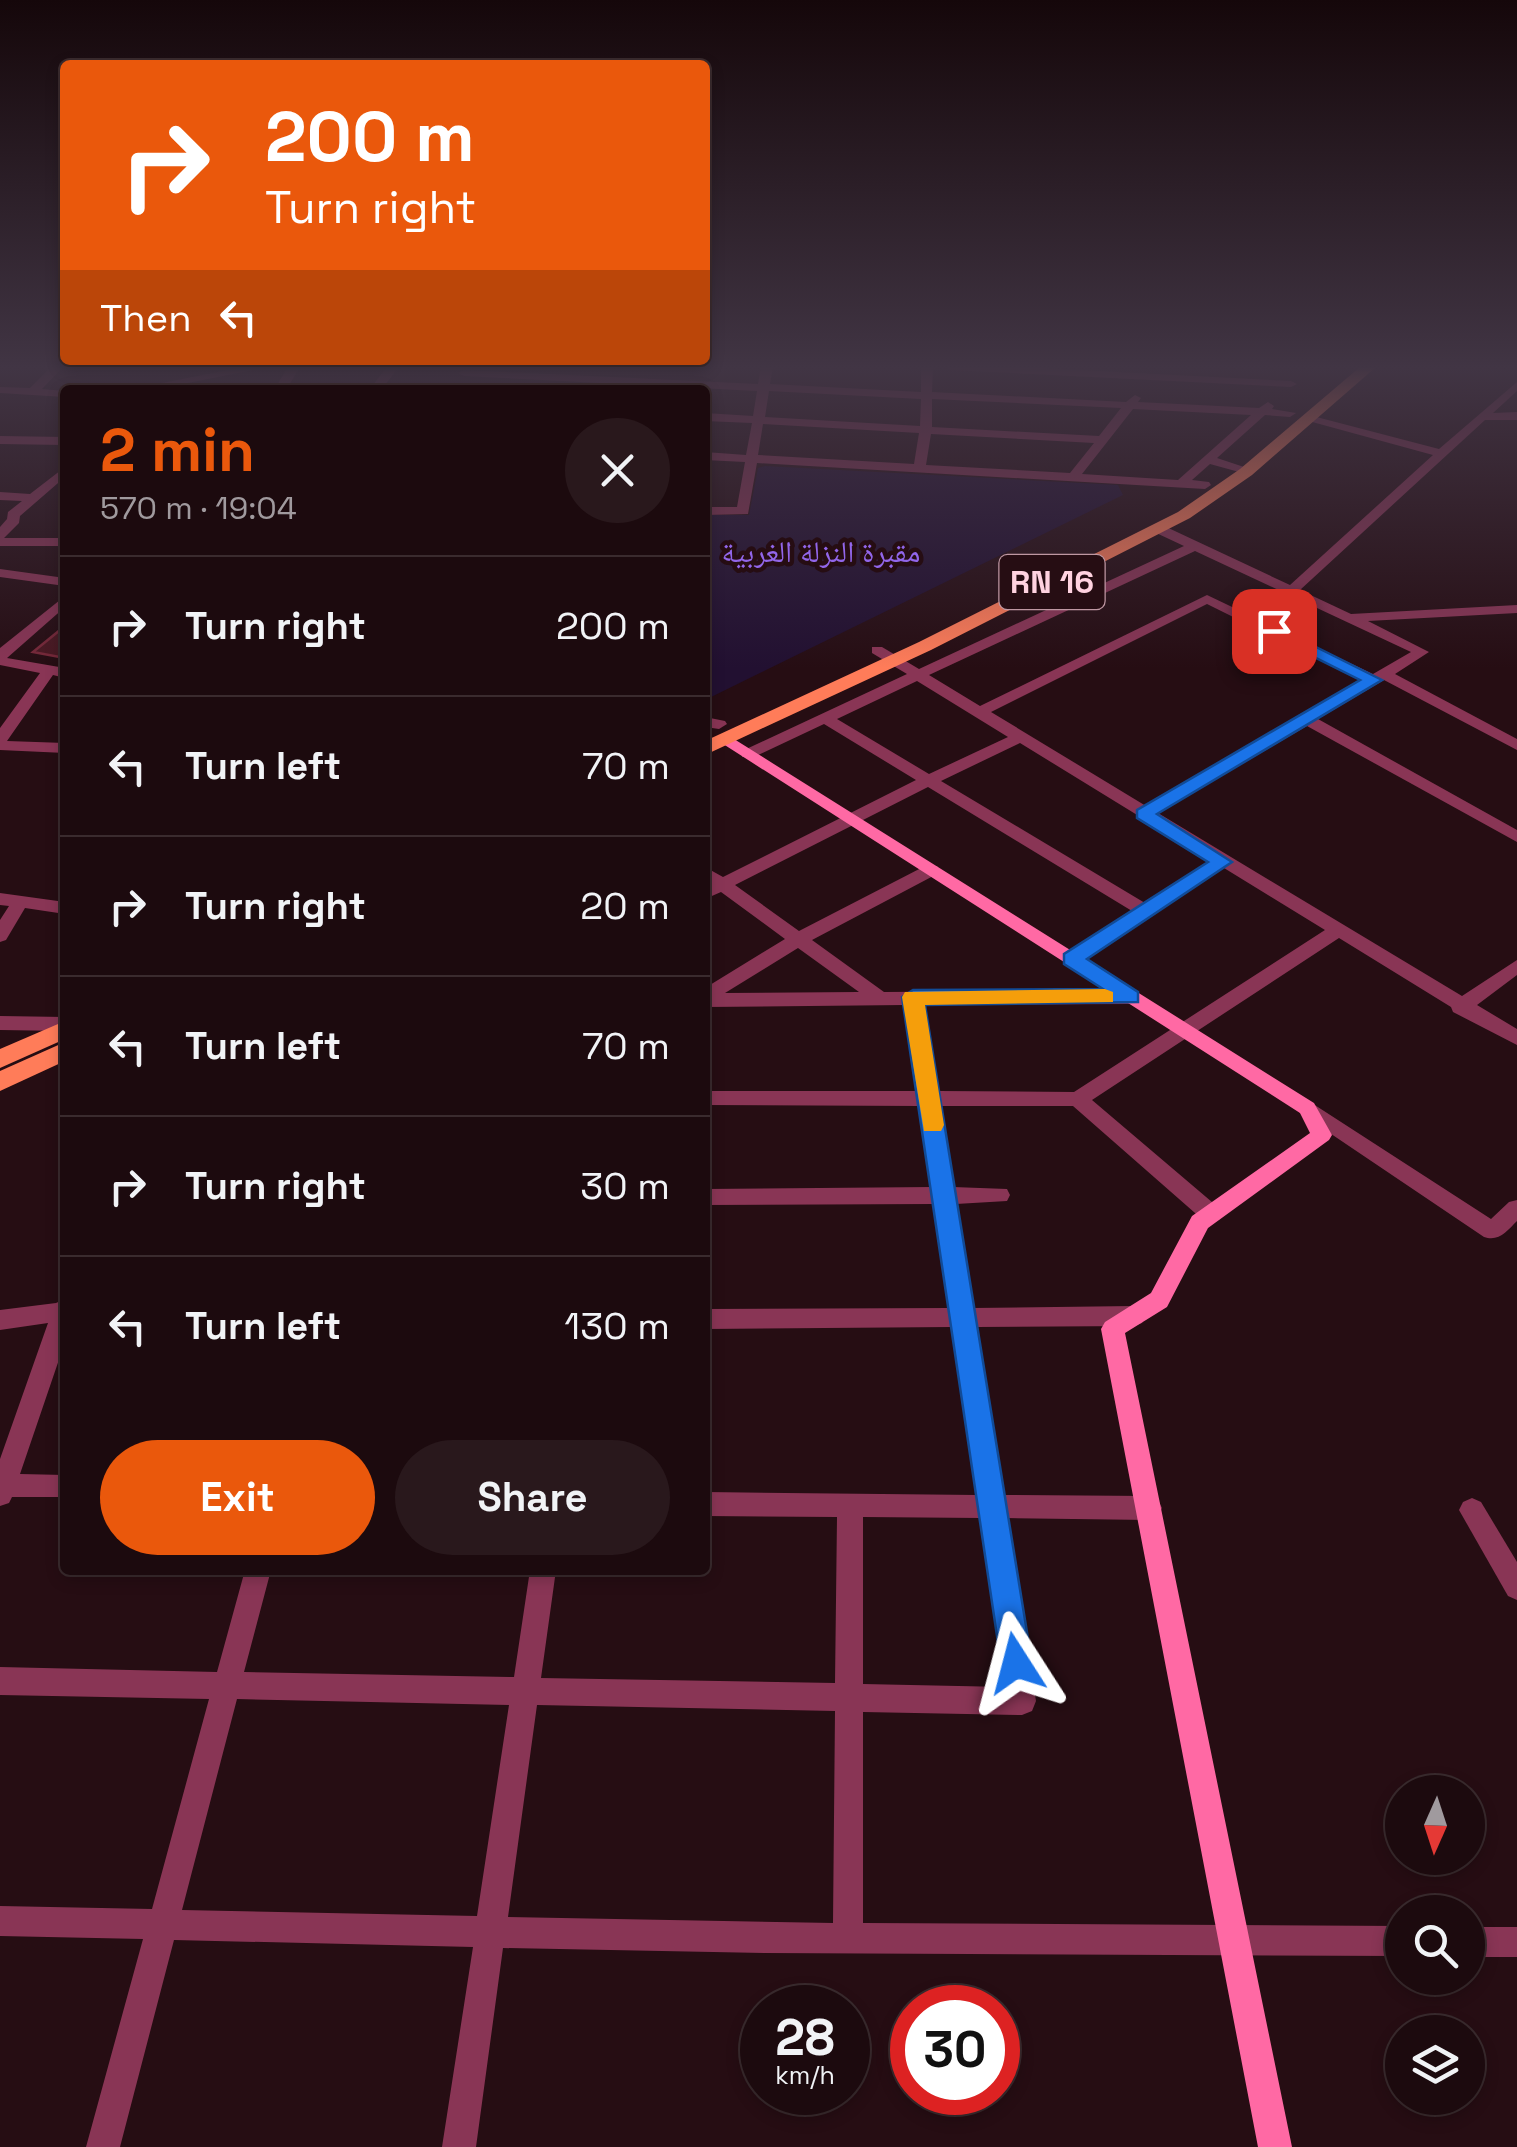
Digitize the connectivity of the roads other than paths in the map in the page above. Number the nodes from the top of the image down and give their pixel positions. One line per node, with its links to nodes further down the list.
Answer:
1 (751, 467): 17 (street)
2 (872, 467): 9 (street)
3 (1081, 467): 12 (street)
4 (1211, 467): 14 (street)
5 (1215, 467): 13 (main road, RN 16)
6 (1231, 467): 10 (street)
7 (1250, 467): 10 (main road, RN 16)
8 (1427, 467): 26 (street)
9 (919, 470): 12 (street)
10 (1246, 472): 18 (main road, RN 16)
11 (60, 475): 16 (street)
12 (1072, 479): 14 (street)
13 (1205, 484): 14 (street); 34 (main road, RN 16)
14 (1179, 485)
15 (0, 496): 16 (street)
16 (33, 498): 19 (street)
17 (710, 511)
18 (1157, 528): 21 (street); 22 (main road, RN 16)
19 (0, 538): 20 (street)
20 (60, 542)
21 (1194, 546): 25 (street); 26 (street)
22 (1072, 571): 25 (street); 27 (main road, RN 16)
23 (0, 573): 24 (street)
24 (60, 581)
25 (1104, 588): 30 (street)
26 (1291, 591): 31 (street)
27 (1016, 600): 30 (street); 36 (main road, RN 16)
28 (60, 604): 33 (street)
29 (1517, 609): 31 (street)
30 (1048, 616): 38 (street)
31 (1348, 618): 39 (street)
32 (0, 634): 33 (street)
33 (18, 636): 35 (street)
34 (876, 650): 36 (street); 43 (main road, RN 16)
35 (0, 659): 37 (street)
36 (894, 660): 38 (street); 43 (main road, RN 16)
37 (57, 672): 45 (street)
38 (918, 676): 40 (street); 41 (street)
39 (1378, 677): 40 (street); 42 (street); 46 (street)
40 (978, 713): 44 (street)
41 (825, 718): 48 (street); 49 (street)
42 (1306, 719): 50 (street); 52 (street)
43 (712, 733): 48 (street)
44 (1016, 739): 49 (street); 50 (street)
45 (0, 742): 47 (street)
46 (1517, 745)
47 (60, 748)
48 (748, 754): 51 (street)
49 (930, 780): 51 (street); 59 (street)
50 (1144, 814): 53 (street)
51 (848, 818): 54 (street); 55 (street)
52 (1517, 837)
53 (1222, 862): 59 (street); 60 (street)
54 (931, 870): 62 (street); 63 (street)
55 (714, 889): 62 (street)
56 (0, 898): 57 (street)
57 (21, 900): 58 (street); 61 (street)
58 (60, 907)
59 (1145, 911): 63 (street)
60 (1336, 932): 70 (street); 74 (street)
61 (0, 936)
62 (800, 939): 65 (street); 66 (street)
63 (1071, 959): 68 (street)
64 (1517, 966): 70 (street)
65 (710, 995)
66 (878, 997): 67 (street); 69 (street)
67 (913, 997): 68 (street); 81 (street)
68 (1130, 997): 74 (street)
69 (710, 998)
70 (1460, 1007): 75 (street)
71 (0, 1023): 72 (street)
72 (60, 1026)
73 (60, 1029): 77 (main road)
74 (1184, 1031): 80 (street); 82 (street)
75 (1517, 1038)
76 (60, 1053): 78 (main road)
77 (0, 1059)
78 (0, 1082)
79 (710, 1098): 81 (street)
80 (1078, 1098): 81 (street); 87 (street)
81 (928, 1100): 85 (street)
82 (1307, 1108): 86 (street); 87 (street)
83 (710, 1196): 85 (street)
84 (1000, 1196): 85 (street)
85 (944, 1197): 91 (street)
86 (1517, 1208)
87 (1211, 1214): 89 (street)
88 (60, 1311): 92 (street)
89 (1134, 1316): 91 (street); 98 (street)
90 (710, 1319): 91 (street)
91 (962, 1319): 99 (street)
92 (0, 1320)
93 (60, 1324): 95 (street)
94 (60, 1486): 95 (street)
95 (1, 1488)
96 (710, 1504): 97 (street)
97 (850, 1506): 99 (street); 107 (street)
98 (1149, 1508): 99 (street); 112 (street)
99 (993, 1509): 107 (street)
100 (1472, 1510): 103 (street)
101 (257, 1575): 105 (street)
102 (542, 1575): 106 (street)
103 (1517, 1587)
104 (0, 1680): 105 (street)
105 (227, 1685): 106 (street); 109 (street)
106 (524, 1691): 107 (street); 110 (street)
107 (850, 1698): 111 (street)
108 (0, 1921): 109 (street)
109 (162, 1926): 110 (street); 116 (street)
110 (488, 1929): 111 (street); 117 (street)
111 (848, 1938): 112 (street)
112 (1234, 1940): 113 (street); 118 (street)
113 (1385, 1941)
114 (1485, 1942): 115 (street)
115 (1517, 1942)
116 (102, 2147)
117 (459, 2147)
118 (1275, 2147)

